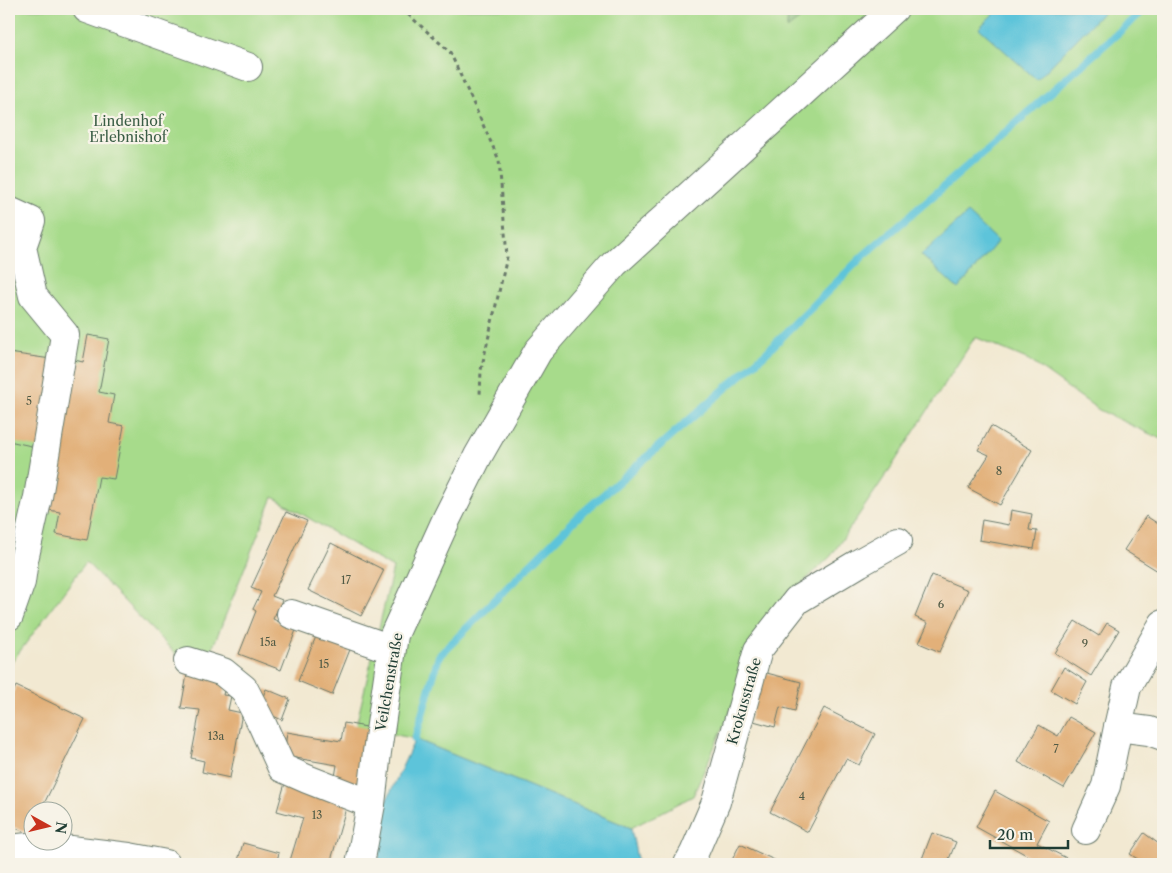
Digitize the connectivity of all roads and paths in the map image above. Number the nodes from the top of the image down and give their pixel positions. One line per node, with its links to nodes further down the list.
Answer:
1 (87, 9): 4 (street)
2 (402, 9): 6 (path)
3 (894, 9): 12 (street, Veilchenstraße)
4 (248, 67)
5 (9, 211): 7 (street)
6 (480, 399)
7 (18, 534): 10 (street)
8 (898, 541): 21 (street, Krokusstraße)
9 (291, 614): 12 (street)
10 (9, 616)
11 (1163, 624): 14 (street)
12 (391, 649): 16 (street, Veilchenstraße)
13 (188, 661): 16 (street)
14 (1118, 727): 15 (street); 17 (street)
15 (1163, 736)
16 (371, 804): 20 (street, Veilchenstraße)
17 (1086, 830)
18 (9, 849): 19 (street)
19 (166, 864)
20 (360, 864)
21 (688, 864)

